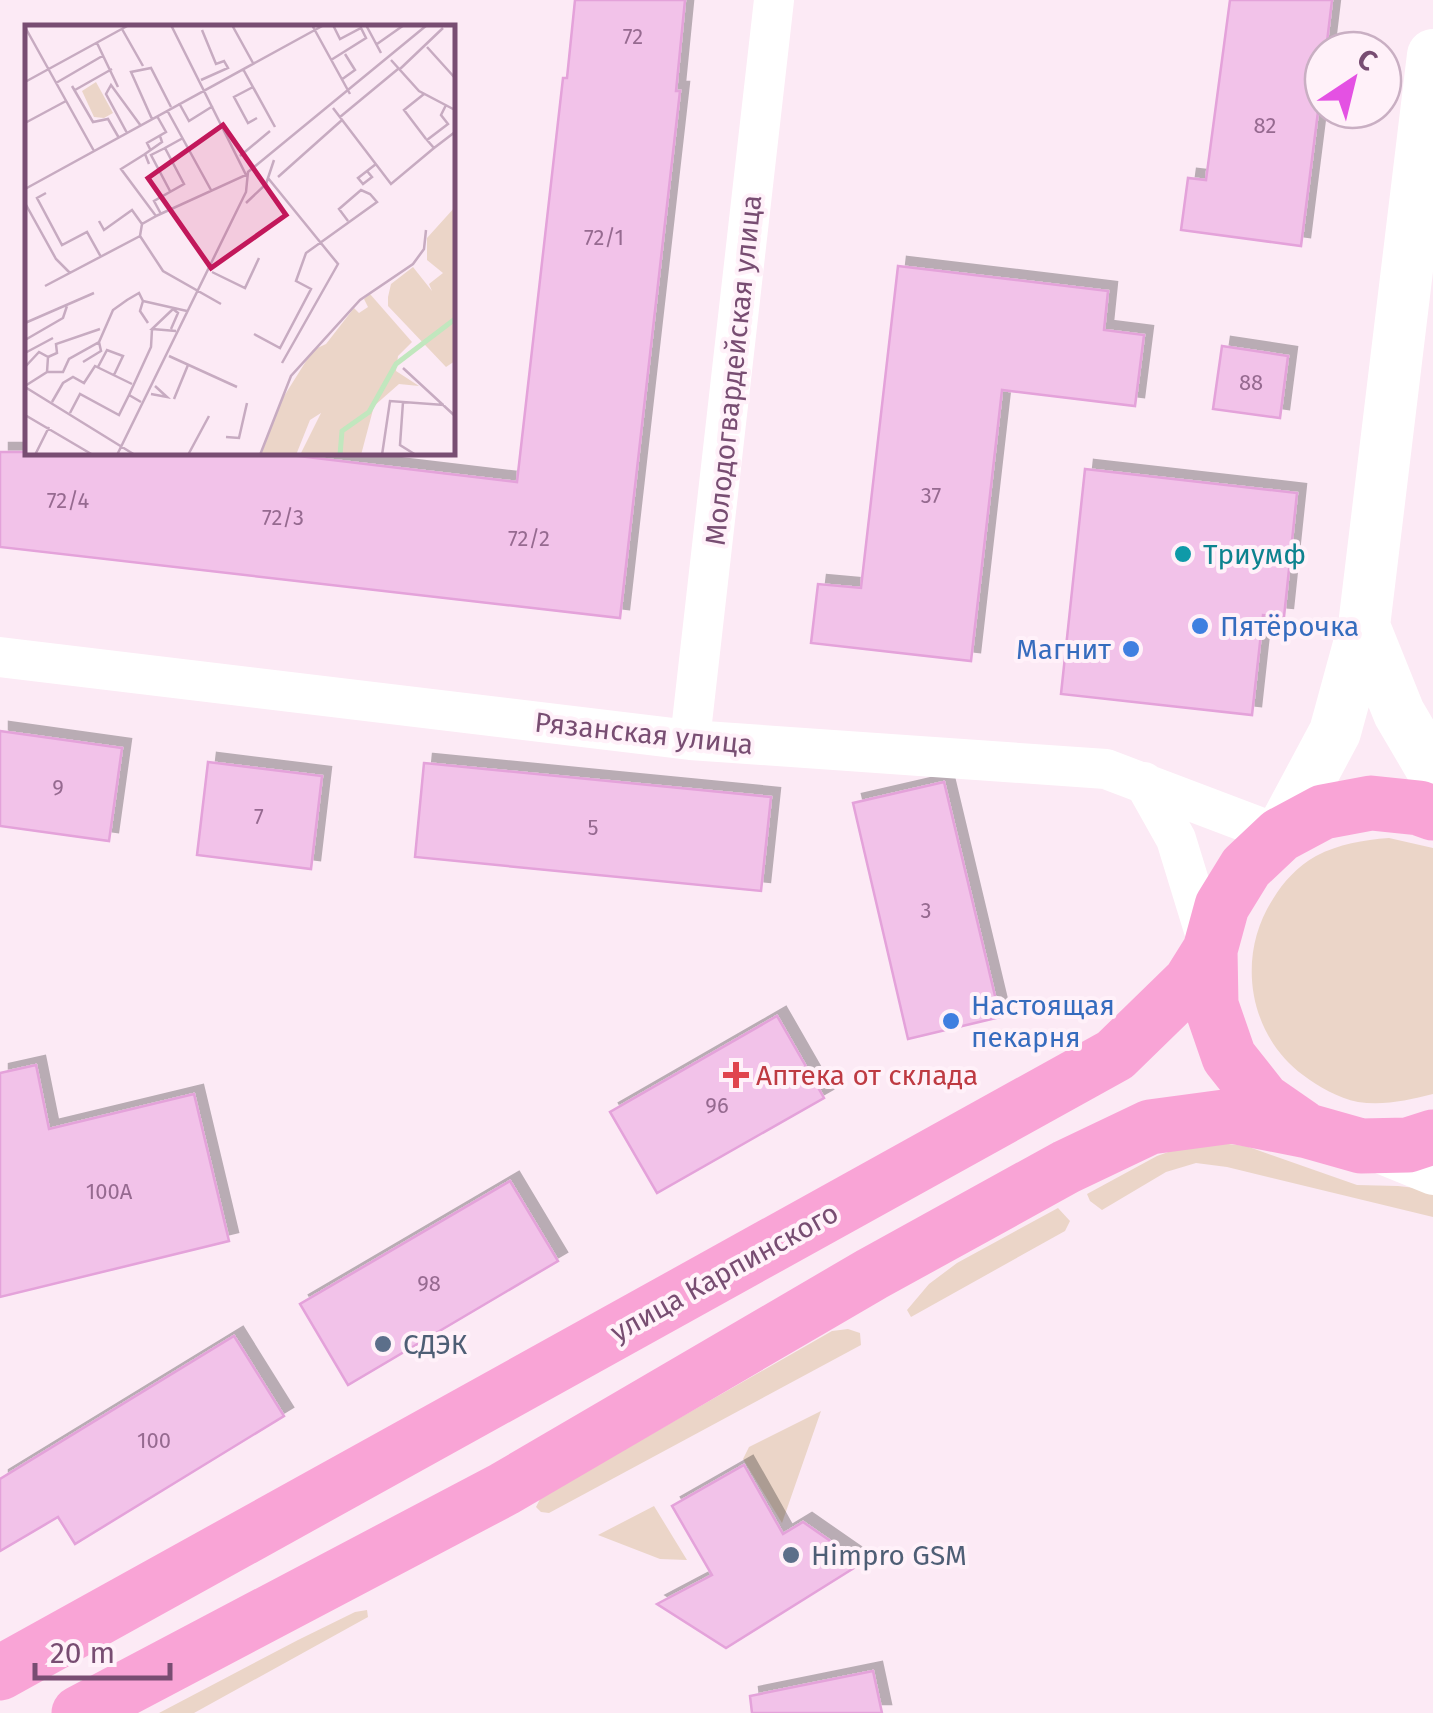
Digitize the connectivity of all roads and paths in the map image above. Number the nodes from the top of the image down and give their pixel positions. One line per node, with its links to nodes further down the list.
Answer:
1 (774, 0): 5 (street, Молодогвардейская улица)
2 (1433, 55): 3 (street)
3 (1364, 626): 6 (street); 9 (street)
4 (0, 657): 5 (street, Рязанская улица)
5 (690, 740): 7 (street, Рязанская улица)
6 (1433, 771)
7 (1144, 782): 9 (street, Рязанская улица); 10 (street)
8 (1433, 813): 9 (main road, улица Карпинского)
9 (1280, 835): 10 (main road, улица Карпинского)
10 (1210, 950): 11 (main road, улица Карпинского); 15 (main road, улица Карпинского)
11 (1308, 1131): 13 (main road, улица Карпинского); 16 (main road, улица Карпинского)
12 (1433, 1137): 13 (main road, улица Карпинского)
13 (1361, 1146): 14 (street)
14 (1433, 1175)
15 (208, 1558): 16 (main road); 17 (main road, улица Карпинского)
16 (260, 1617): 18 (main road, улица Карпинского)
17 (0, 1673)
18 (79, 1713)

